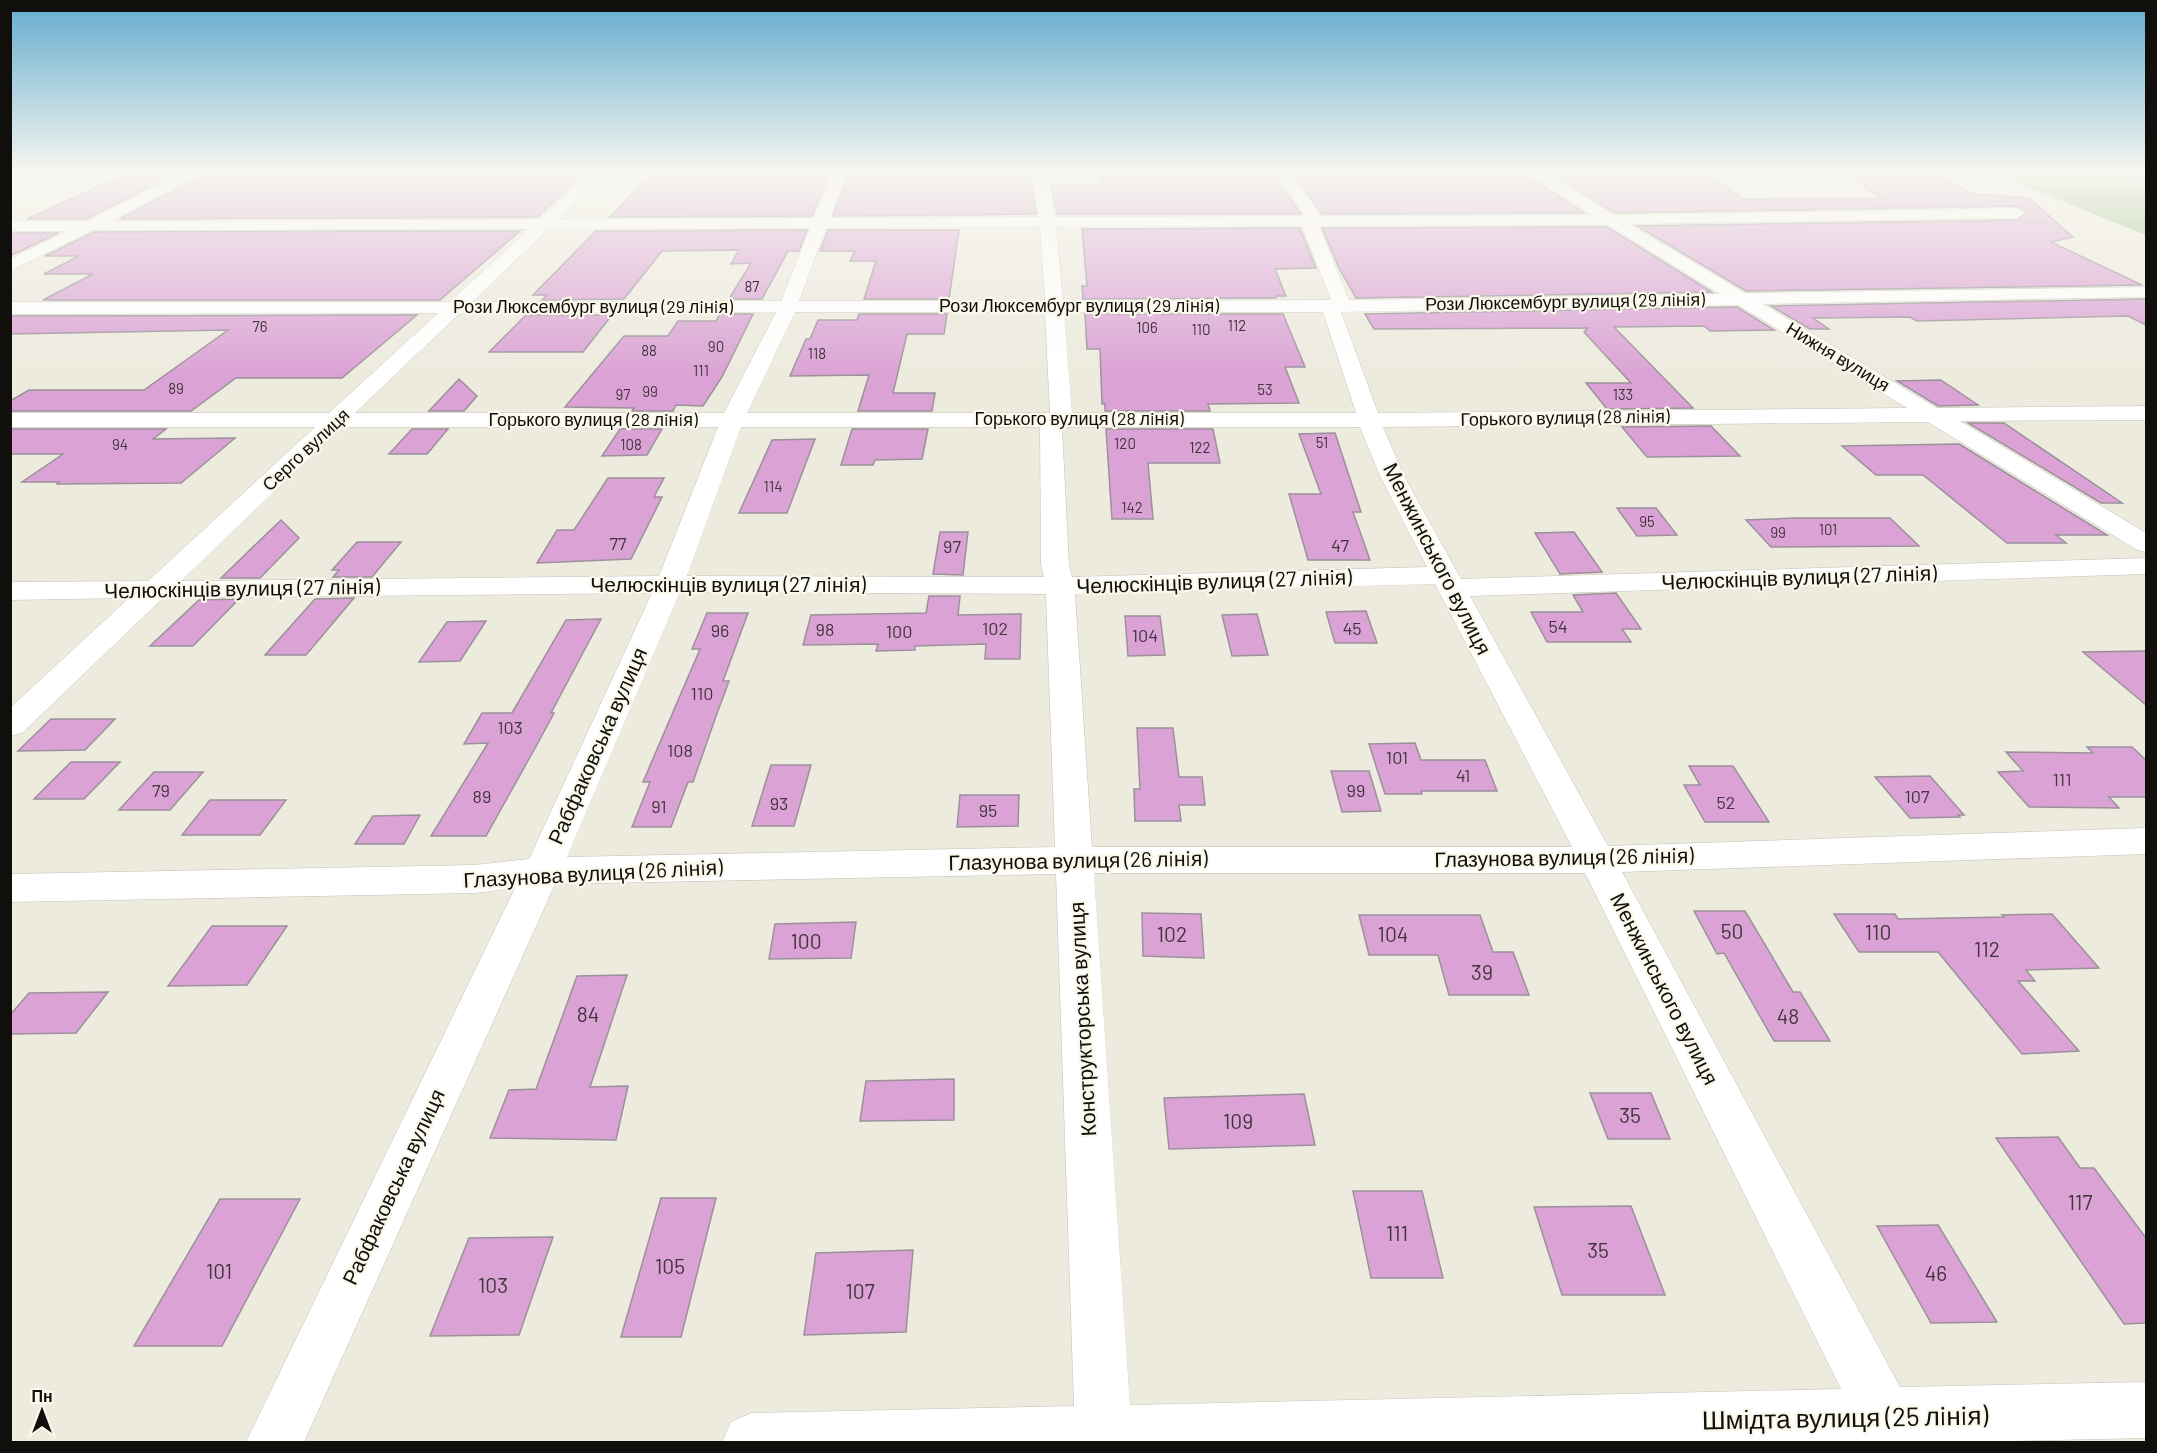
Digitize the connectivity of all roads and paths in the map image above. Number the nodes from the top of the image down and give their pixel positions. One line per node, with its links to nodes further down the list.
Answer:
1 (64, 239): 7 (street)
2 (528, 239): 12 (street, Серго вулиця)
3 (813, 239): 13 (street, Рабфаковська вулиця)
4 (1050, 239): 10 (street, Конструкторська вулиця)
5 (1314, 239): 11 (street, Менжинського вулиця)
6 (1640, 239): 9 (street, Нижня вулиця)
7 (10, 266)
8 (2146, 292): 9 (street, Рози Люксембург вулиця (29 лiнiя))
9 (1742, 300): 11 (street, Рози Люксембург вулиця (29 лiнiя)); 16 (street, Нижня вулиця)
10 (1056, 306): 11 (street, Рози Люксембург вулиця (29 лiнiя)); 13 (street, Рози Люксембург вулиця (29 лiнiя)); 20 (street, Конструкторська вулиця)
11 (1336, 306): 21 (street, Менжинського вулиця)
12 (458, 307): 13 (street, Рози Люксембург вулиця (29 лiнiя)); 14 (street, Рози Люксембург вулиця (29 лiнiя)); 18 (street, Серго вулиця)
13 (788, 307): 19 (street, Рабфаковська вулиця)
14 (10, 308)
15 (2146, 413): 16 (street, Горького вулиця (28 лiнiя))
16 (1935, 414): 21 (street, Горького вулиця (28 лiнiя)); 22 (street, Нижня вулиця)
17 (10, 420): 18 (street, Горького вулиця (28 лiнiя))
18 (337, 420): 19 (street, Горького вулиця (28 лiнiя)); 28 (street, Серго вулиця)
19 (732, 420): 20 (street, Горького вулиця (28 лiнiя)); 25 (street, Рабфаковська вулиця)
20 (1061, 420): 21 (street, Горького вулиця (28 лiнiя)); 26 (street, Конструкторська вулиця)
21 (1369, 420): 24 (street, Менжинського вулиця)
22 (2146, 544)
23 (2146, 566): 24 (street, Челюскінців вулиця (27 лiнiя))
24 (1448, 582): 26 (street, Челюскінців вулиця (27 лiнiя)); 32 (street, Менжинського вулиця)
25 (670, 584): 26 (street, Челюскінців вулиця (27 лiнiя)); 28 (street, Челюскінців вулиця (27 лiнiя)); 33 (street, Рабфаковська вулиця)
26 (1060, 586): 31 (street, Конструкторська вулиця)
27 (10, 591): 28 (street, Челюскінців вулиця (27 лiнiя))
28 (156, 591): 29 (street, Серго вулиця)
29 (10, 726)
30 (2146, 842): 32 (street, Глазунова вулиця (26 лiнiя))
31 (1075, 860): 32 (street, Глазунова вулиця (26 лiнiя)); 33 (street, Глазунова вулиця (26 лiнiя)); 37 (street, Конструкторська вулиця)
32 (1597, 860): 36 (street, Менжинського вулиця)
33 (542, 872): 34 (street, Глазунова вулиця (26 лiнiя)); 38 (street, Рабфаковська вулиця)
34 (10, 888)
35 (2146, 1410): 36 (street, Шмідта вулиця (25 лiнiя))
36 (1892, 1430): 37 (street, Шмідта вулиця (25 лiнiя))
37 (1104, 1439): 39 (street, Шмідта вулиця (25 лiнiя))
38 (274, 1443)
39 (751, 1443)

